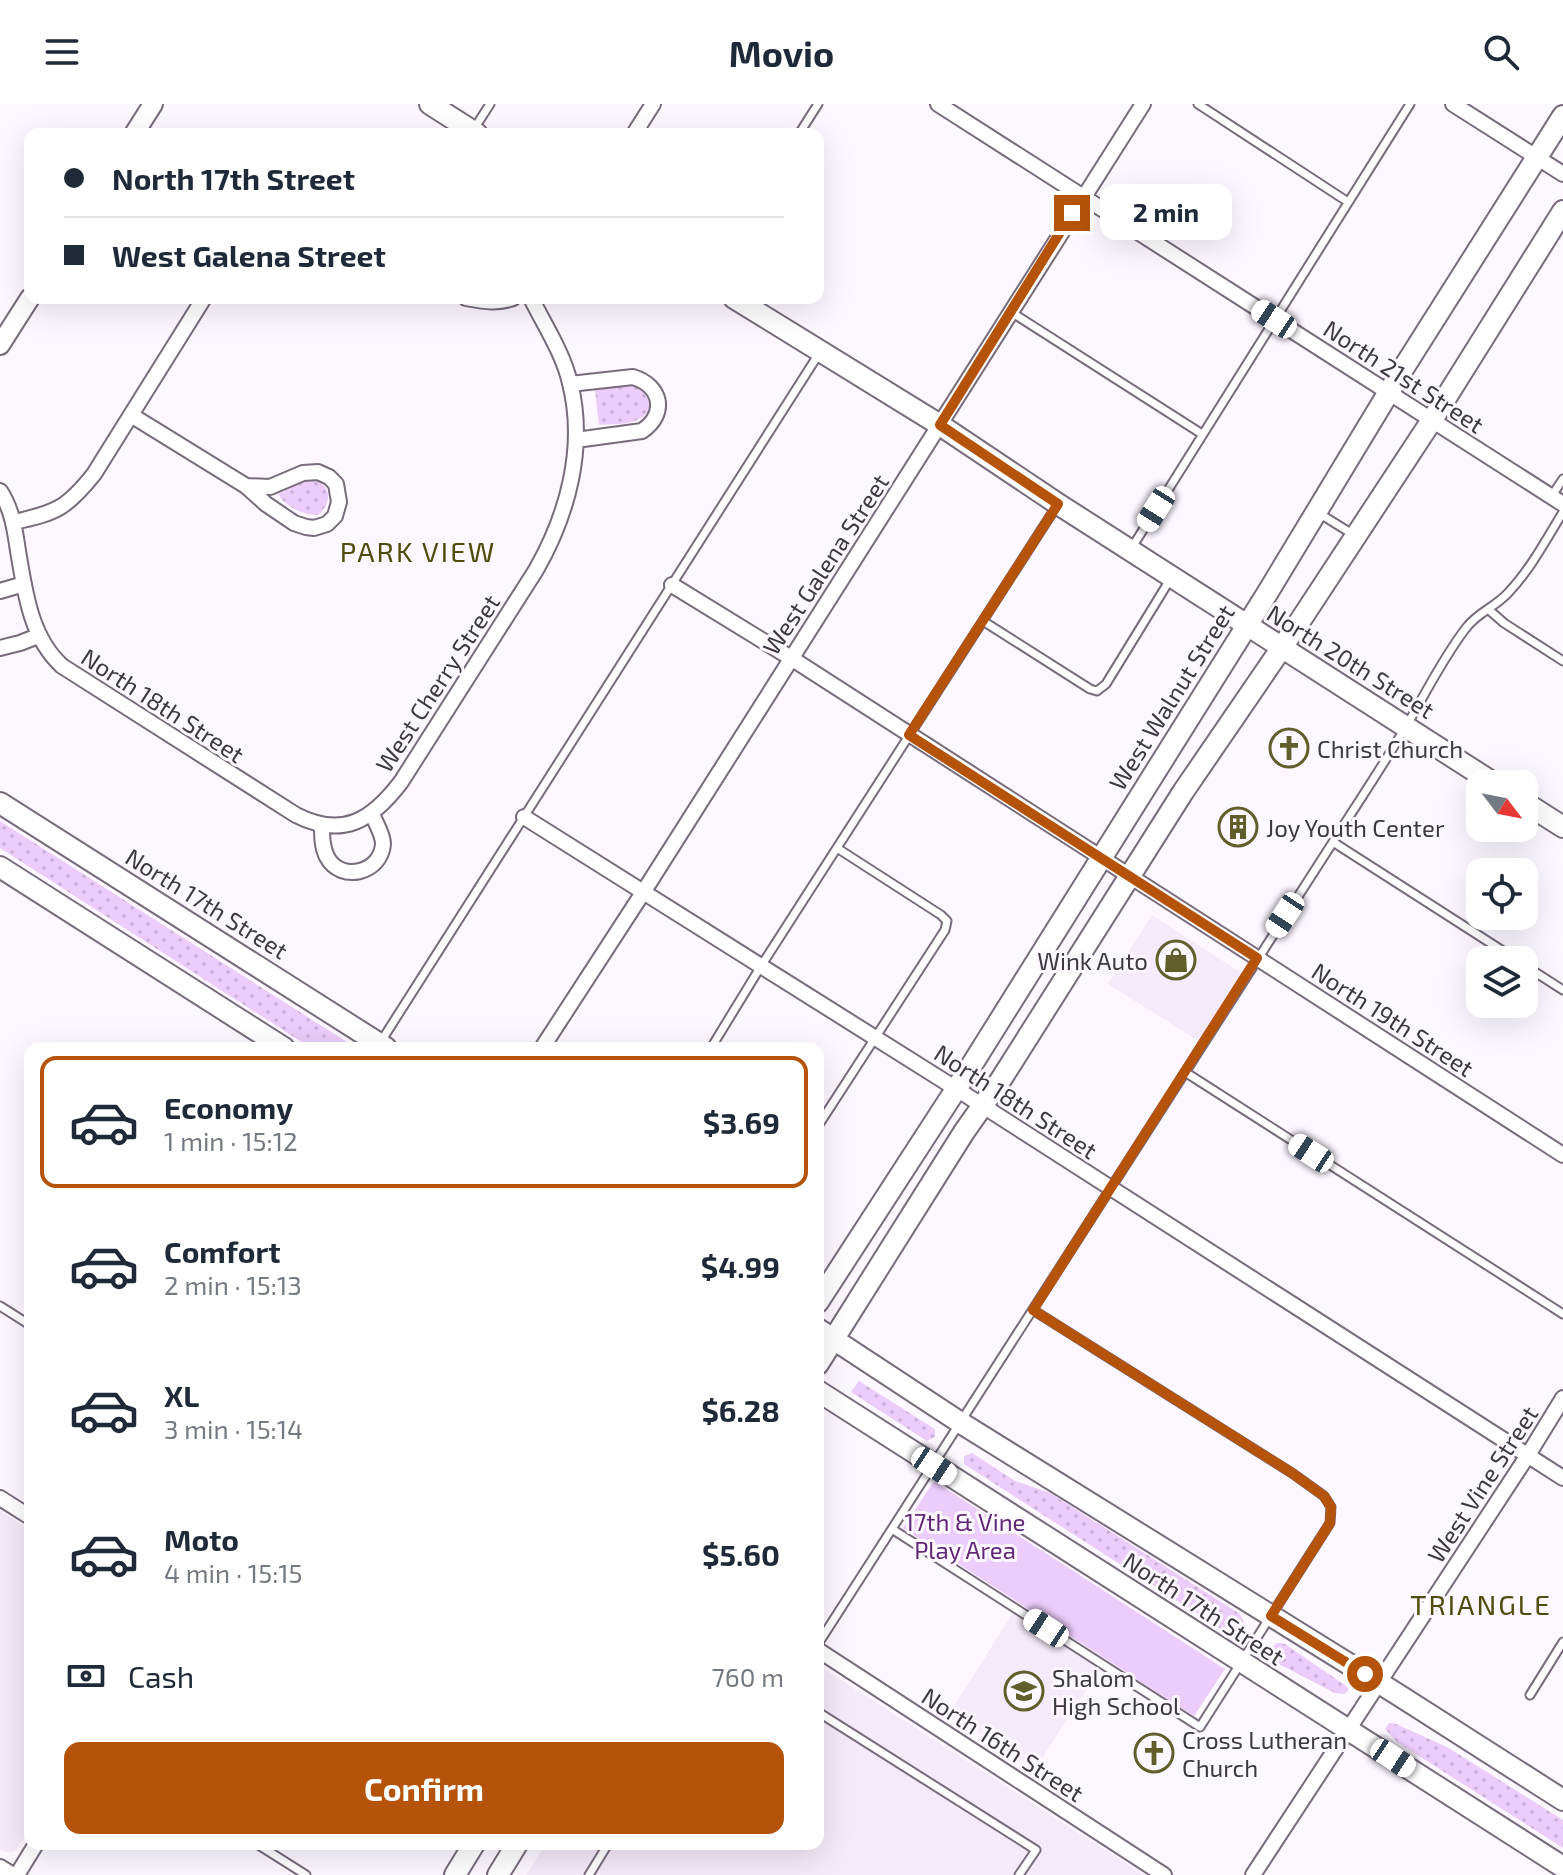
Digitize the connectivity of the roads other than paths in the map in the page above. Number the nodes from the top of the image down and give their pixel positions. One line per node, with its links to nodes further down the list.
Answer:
1 (153, 104): 12 (street)
2 (430, 104): 13 (main road)
3 (490, 104): 14 (lane)
4 (653, 104): 15 (street)
5 (818, 104): 16 (lane)
6 (938, 104): 19 (street, North 21st Street)
7 (1143, 104): 19 (street, West Galena Street)
8 (1198, 104): 20 (lane)
9 (1410, 104): 20 (lane)
10 (1453, 104): 17 (street)
11 (1563, 116): 17 (main road, West Walnut Street)
12 (138, 128)
13 (467, 128)
14 (478, 128)
15 (638, 128)
16 (803, 128)
17 (1538, 158): 18 (street); 31 (main road, West Walnut Street)
18 (1563, 174)
19 (1084, 196): 26 (street, West Galena Street); 27 (street, North 21st Street)
20 (1348, 202): 27 (lane)
21 (1563, 211): 33 (main road)
22 (26, 304): 28 (street)
23 (200, 304): 32 (street)
24 (534, 304): 30 (street, West Cherry Street)
25 (744, 304): 29 (main road, North 20th Street)
26 (1011, 312): 34 (street, West Galena Street); 35 (lane)
27 (1274, 319): 31 (street, North 21st Street); 35 (lane)
28 (0, 345)
29 (820, 352): 34 (main road, North 20th Street); 49 (lane)
30 (570, 384): 36 (street, West Cherry Street); 36 (street)
31 (1388, 392): 33 (street, North 21st Street); 42 (main road, West Walnut Street)
32 (131, 415): 38 (street); 44 (street)
33 (1432, 420): 40 (street, North 21st Street); 45 (main road)
34 (940, 425): 41 (main road, North 20th Street); 57 (street, West Galena Street)
35 (1202, 434): 46 (lane)
36 (576, 440): 64 (street, West Cherry Street)
37 (1563, 479): 40 (lane)
38 (246, 486): 38 (street)
39 (0, 491): 44 (street, North 18th Street)
40 (1557, 500)
41 (1058, 504): 46 (main road, North 20th Street); 52 (lane)
42 (1316, 512): 45 (lane); 53 (main road, West Walnut Street)
43 (1563, 512): 51 (lane)
44 (14, 522): 48 (street, North 18th Street)
45 (1355, 537): 56 (main road)
46 (1130, 551): 47 (main road, North 20th Street)
47 (1171, 577): 52 (lane); 53 (main road, North 20th Street)
48 (24, 584): 50 (street); 54 (street, North 18th Street)
49 (672, 585): 57 (street, North 19th Street); 65 (lane)
50 (0, 591)
51 (1488, 609): 58 (lane); 59 (lane)
52 (983, 621): 60 (lane)
53 (1247, 626): 56 (main road, North 20th Street); 70 (main road, West Walnut Street)
54 (38, 636): 55 (street); 66 (street, North 18th Street)
55 (0, 648)
56 (1281, 648): 59 (main road, North 20th Street); 72 (main road)
57 (791, 658): 60 (street, North 19th Street); 73 (street, West Galena Street)
58 (1563, 661)
59 (1406, 727): 61 (main road, North 20th Street); 68 (lane)
60 (909, 735): 69 (lane); 70 (street, North 19th Street)
61 (1473, 770)
62 (0, 803): 81 (main road, North 17th Street)
63 (1538, 811): 67 (main road)
64 (372, 814): 66 (street); 66 (street)
65 (524, 817): 73 (street, North 18th Street); 82 (lane)
66 (322, 825)
67 (1563, 827)
68 (1333, 842): 74 (lane); 75 (lane)
69 (837, 848): 76 (lane); 79 (lane)
70 (1101, 857): 72 (street, North 19th Street); 86 (main road, West Walnut Street)
71 (0, 867): 80 (main road)
72 (1130, 876): 75 (street, North 19th Street); 87 (main road)
73 (644, 891): 76 (street, North 18th Street); 83 (street, West Galena Street)
74 (1495, 946)
75 (1257, 958): 85 (lane); 89 (street, North 19th Street)
76 (761, 966): 79 (street, North 18th Street); 84 (lane)
77 (1538, 974): 78 (lane)
78 (1563, 990)
79 (875, 1038): 86 (street, North 18th Street); 88 (lane)
80 (275, 1042)
81 (373, 1042)
82 (384, 1042)
83 (546, 1042)
84 (715, 1042)
85 (1185, 1072): 90 (lane); 94 (lane)
86 (955, 1088): 87 (street, North 18th Street); 91 (main road, West Walnut Street)
87 (982, 1106): 90 (street, North 18th Street); 96 (main road)
88 (824, 1117)
89 (1563, 1155)
90 (1111, 1188): 93 (lane); 100 (street, North 18th Street)
91 (824, 1293)
92 (0, 1306): 95 (lane)
93 (1033, 1310): 99 (lane); 106 (lane)
94 (1563, 1314)
95 (24, 1321)
96 (826, 1334): 99 (main road, North 17th Street)
97 (824, 1395): 101 (main road, North 17th Street)
98 (1563, 1398): 100 (street, West Vine Street)
99 (961, 1423): 101 (lane); 106 (main road, North 17th Street)
100 (1528, 1455): 102 (street, North 18th Street); 111 (street, West Vine Street)
101 (934, 1466): 105 (lane); 110 (main road, North 17th Street)
102 (1563, 1478)
103 (0, 1498): 104 (street)
104 (24, 1513)
105 (892, 1529): 107 (lane); 110 (lane)
106 (1271, 1616): 110 (lane); 111 (main road, North 17th Street)
107 (824, 1637)
108 (1563, 1642): 112 (lane)
109 (824, 1651): 129 (street, North 16th Street)
110 (1241, 1662): 114 (main road, North 17th Street)
111 (1378, 1683): 114 (street, West Vine Street); 115 (main road, North 17th Street)
112 (1530, 1695)
113 (824, 1716): 128 (lane)
114 (1348, 1730): 122 (main road, North 17th Street); 130 (street, West Vine Street)
115 (1563, 1800)
116 (32, 1850): 123 (street)
117 (266, 1850): 124 (lane)
118 (470, 1850): 125 (main road)
119 (513, 1850): 126 (main road)
120 (604, 1850): 127 (lane)
121 (0, 1867): 123 (street)
122 (1563, 1867)
123 (15, 1875)
124 (306, 1875)
125 (455, 1875)
126 (498, 1875)
127 (589, 1875)
128 (1019, 1875)
129 (1164, 1875)
130 (1253, 1875)

